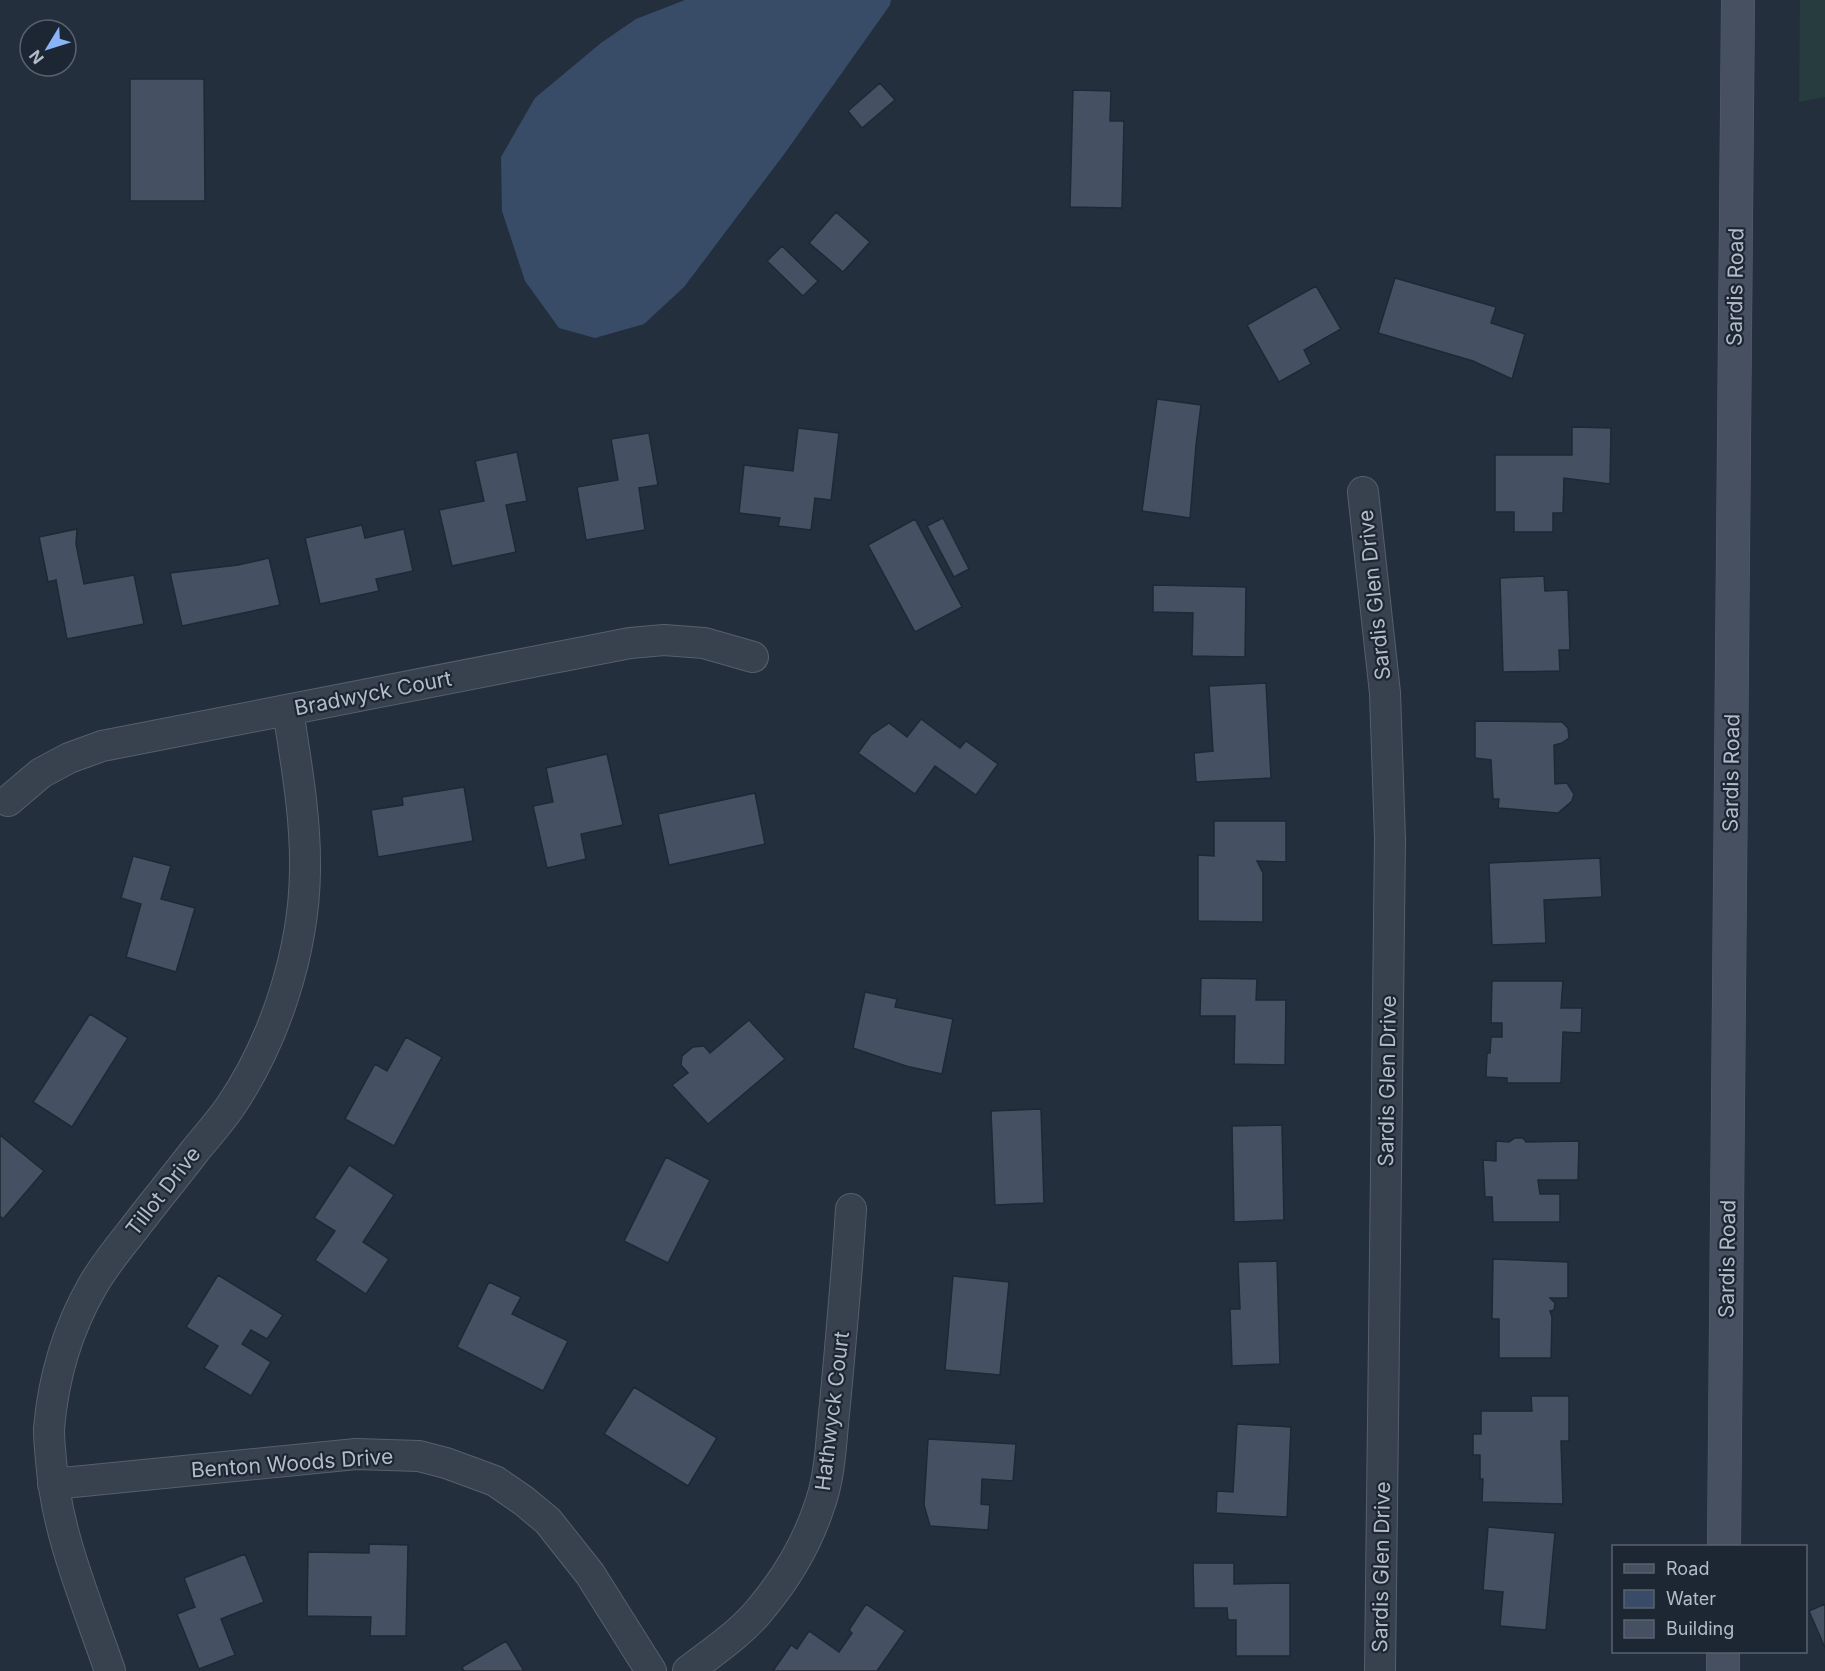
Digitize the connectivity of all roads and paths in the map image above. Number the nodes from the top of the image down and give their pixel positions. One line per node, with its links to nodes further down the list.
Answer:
1 (1738, 0): 8 (main road, Sardis Road)
2 (1363, 492): 13 (street, Sardis Glen Drive)
3 (753, 657): 4 (street, Bradwyck Court)
4 (288, 710): 5 (street, Bradwyck Court); 7 (street, Tillot Drive)
5 (8, 801)
6 (851, 1209): 12 (street, Hathwyck Court)
7 (52, 1484): 10 (street, Tillot Drive); 11 (street, Benton Woods Drive)
8 (1724, 1545)
9 (1723, 1653): 14 (main road)
10 (110, 1671)
11 (651, 1671)
12 (688, 1671)
13 (1380, 1671)
14 (1723, 1671)

